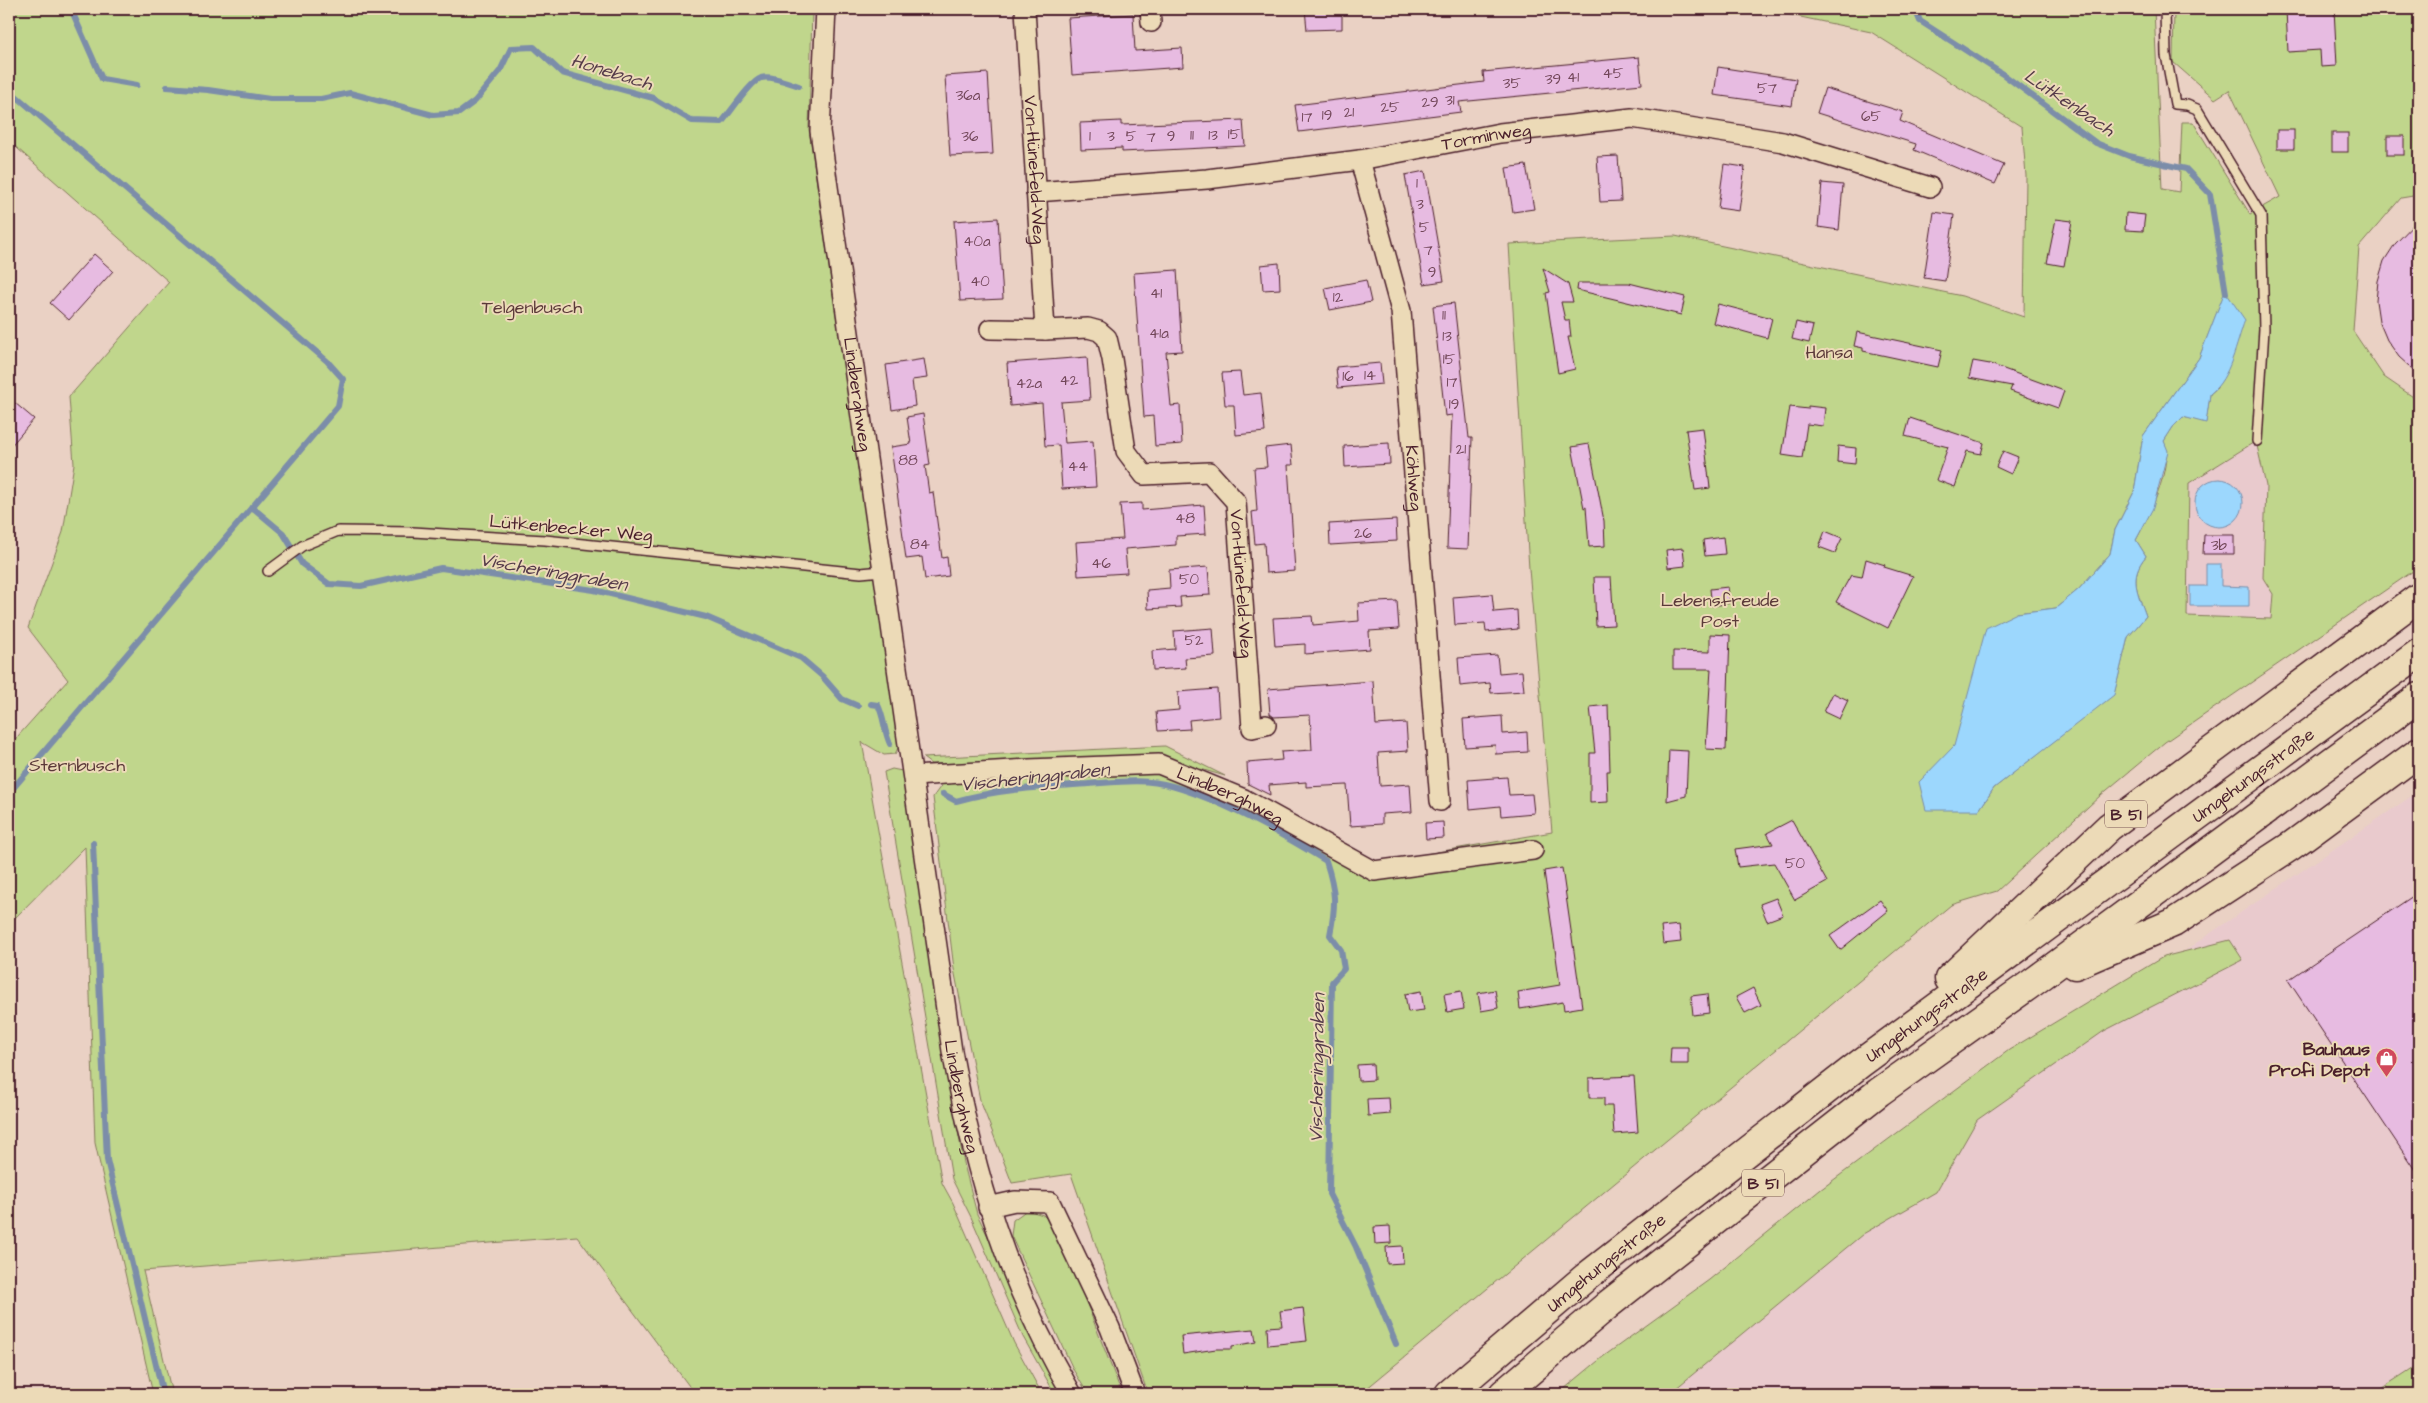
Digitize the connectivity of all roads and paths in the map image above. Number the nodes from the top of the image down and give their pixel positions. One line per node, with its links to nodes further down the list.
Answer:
1 (826, 9): 11 (street, Lindberghweg)
2 (1025, 9): 6 (street, Von-Hünefeld-Weg)
3 (2165, 9): 9 (lane)
4 (1360, 160): 5 (street, Torminweg); 6 (street, Torminweg); 18 (street, Köhlweg)
5 (1930, 187)
6 (1036, 192): 8 (street, Von-Hünefeld-Weg)
7 (990, 329): 8 (street, Von-Hünefeld-Weg)
8 (1045, 330): 15 (street, Von-Hünefeld-Weg)
9 (2256, 441)
10 (268, 571): 11 (lane, Lütkenbecker Weg)
11 (882, 571): 17 (street, Lindberghweg)
12 (2419, 598): 21 (highway, B 51)
13 (2419, 652): 21 (highway, Umgehungsstraße / B 51)
14 (2419, 697): 20 (highway, Umgehungsstraße / B 51)
15 (1266, 725)
16 (2419, 752): 20 (highway, B 51)
17 (914, 776): 19 (street, Lindberghweg); 22 (street, Lindberghweg)
18 (1440, 801)
19 (1533, 850)
20 (2032, 983): 26 (highway, Umgehungsstraße / B 51)
21 (1861, 1063): 25 (highway, Umgehungsstraße / B 51)
22 (988, 1207): 23 (street, Lindberghweg); 24 (street)
23 (1072, 1394)
24 (1135, 1394)
25 (1449, 1394)
26 (1503, 1394)

